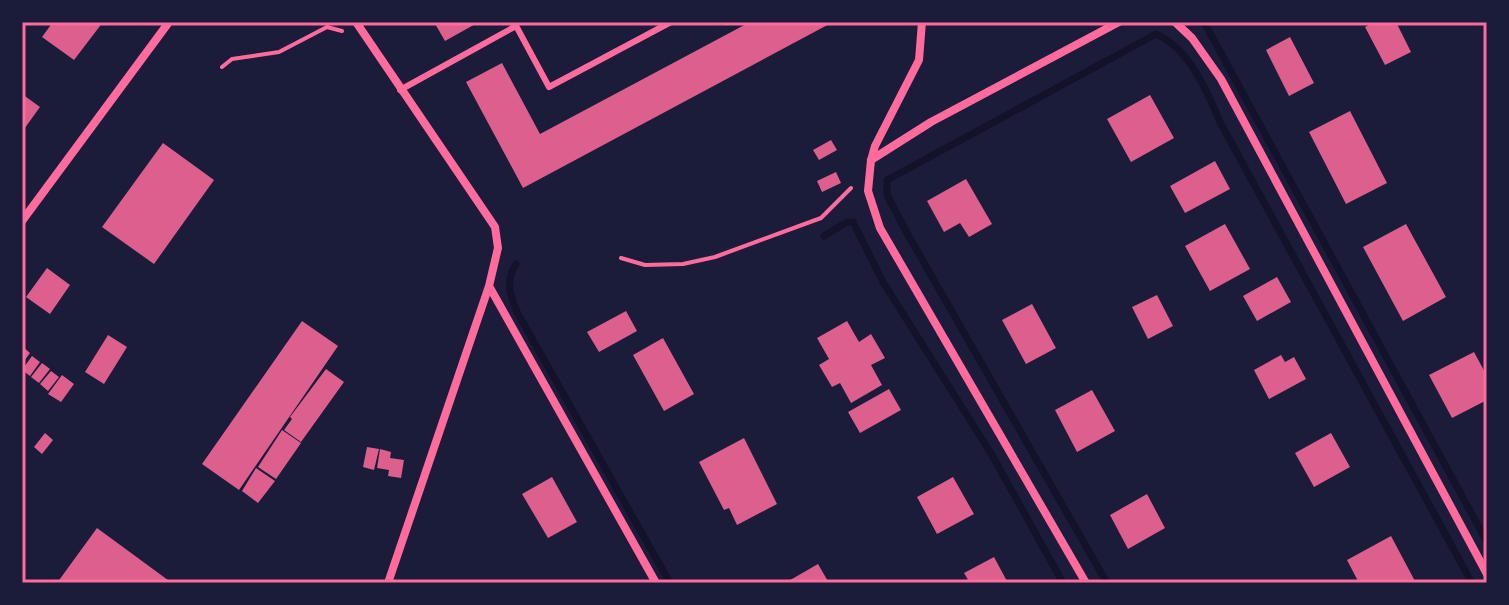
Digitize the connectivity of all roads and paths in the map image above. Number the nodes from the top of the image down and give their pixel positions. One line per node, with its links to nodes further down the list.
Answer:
1 (169, 22): 13 (street)
2 (356, 22): 8 (street)
3 (671, 22): 7 (lane)
4 (922, 22): 11 (street)
5 (1119, 22): 11 (street)
6 (1175, 22): 16 (street)
7 (515, 24): 10 (lane)
8 (366, 38): 9 (path); 10 (street)
9 (222, 67)
10 (400, 90): 15 (street)
11 (871, 160): 19 (street)
12 (853, 185): 14 (path)
13 (22, 221)
14 (621, 258)
15 (489, 286): 17 (street); 18 (street)
16 (1487, 574)
17 (388, 583)
18 (656, 583)
19 (1086, 583)

